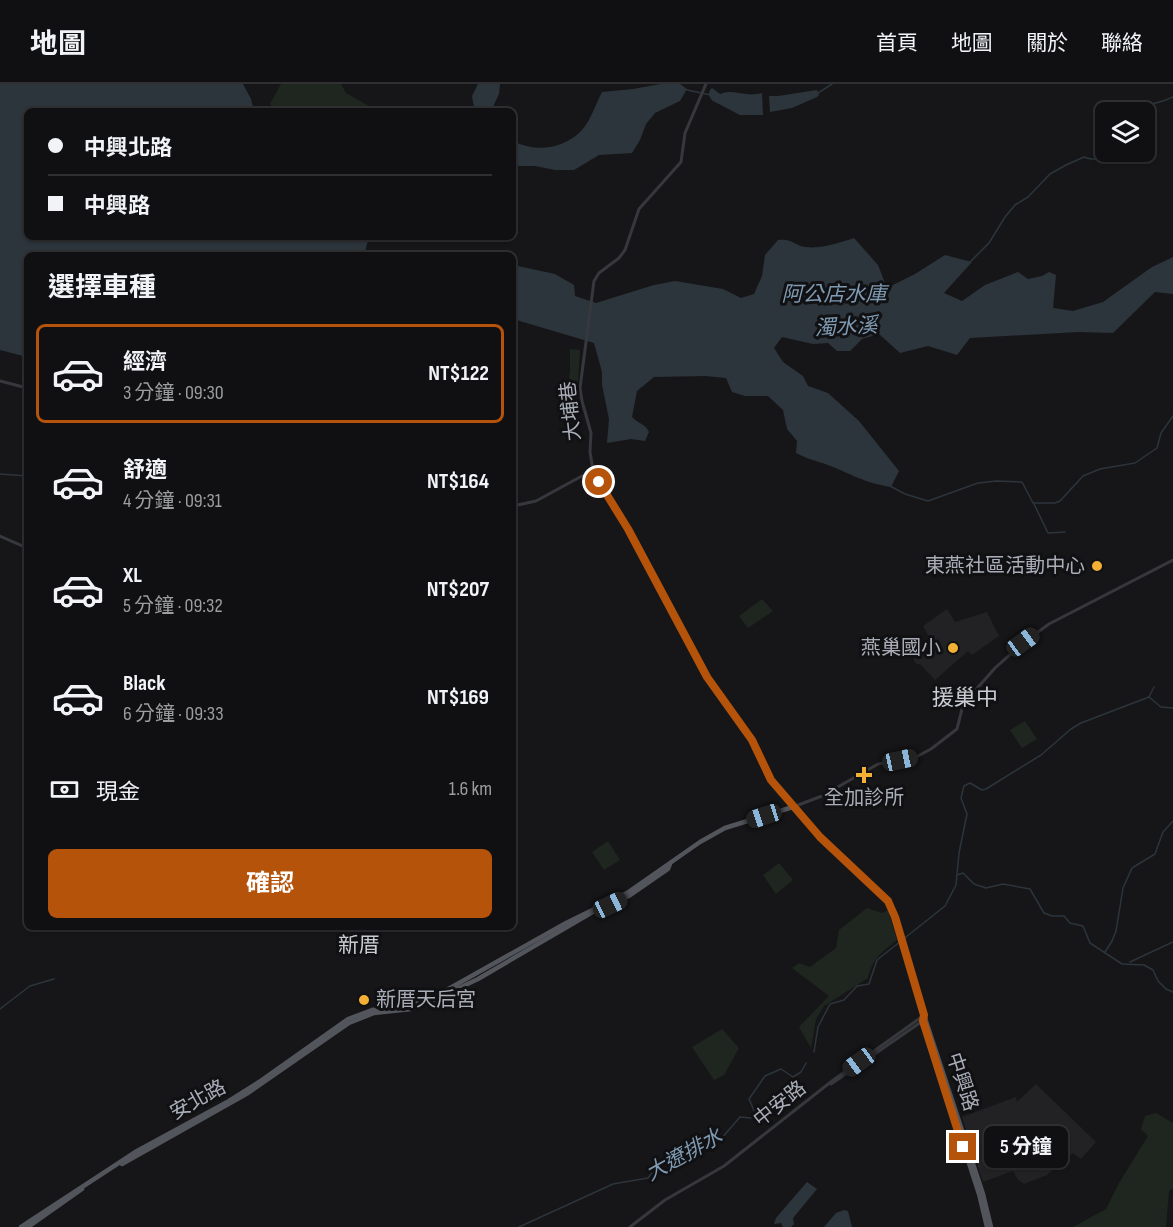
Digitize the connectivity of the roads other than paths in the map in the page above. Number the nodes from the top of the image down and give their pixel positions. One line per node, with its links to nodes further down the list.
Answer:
1 (706, 84): 4 (street, 大埔巷)
2 (0, 381): 3 (street)
3 (24, 387)
4 (593, 470): 5 (street); 9 (street)
5 (516, 505)
6 (0, 536): 7 (street)
7 (24, 547)
8 (1173, 560): 9 (street)
9 (793, 807): 10 (main road); 11 (main road, 中興路)
10 (670, 864): 12 (main road, 安北路); 13 (main road, 安北路)
11 (924, 1018): 14 (street, 中安路); 15 (main road, 中興路)
12 (21, 1227)
13 (28, 1227)
14 (630, 1227)
15 (989, 1227)

